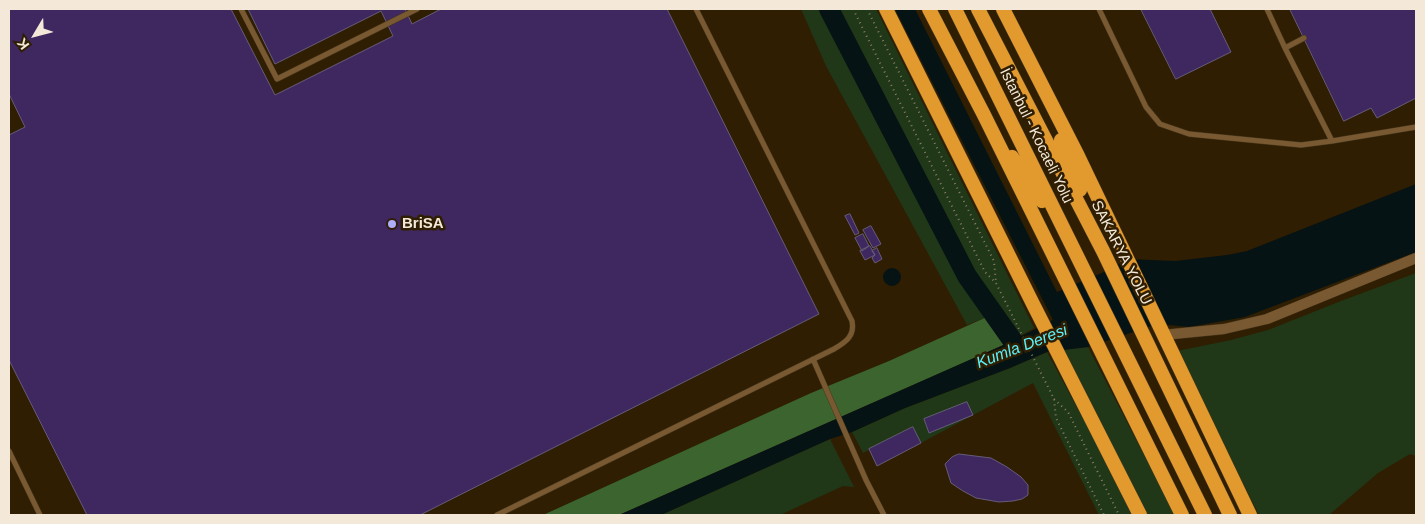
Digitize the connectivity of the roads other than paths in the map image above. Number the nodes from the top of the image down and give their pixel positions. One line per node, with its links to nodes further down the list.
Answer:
1 (241, 9): 2 (lane)
2 (417, 9)
3 (696, 9): 21 (lane)
4 (886, 9): 26 (highway)
5 (929, 9): 14 (highway)
6 (955, 9): 17 (highway, İstanbul - Kocaeli Yolu)
7 (978, 9): 18 (highway, SAKARYA YOLU)
8 (1003, 9): 13 (highway)
9 (1099, 9): 16 (lane)
10 (1267, 9): 12 (lane)
11 (1304, 38): 12 (lane)
12 (1286, 48): 16 (lane)
13 (1038, 78): 18 (highway); 20 (highway)
14 (984, 115): 17 (highway); 27 (highway)
15 (1416, 127): 16 (lane)
16 (1332, 142)
17 (1072, 246): 28 (highway, İstanbul - Kocaeli Yolu)
18 (1103, 251): 29 (highway, SAKARYA YOLU)
19 (1416, 258): 20 (street)
20 (1161, 330): 30 (highway)
21 (813, 359): 24 (lane); 25 (lane)
22 (9, 451): 23 (lane)
23 (40, 515)
24 (497, 515)
25 (884, 515)
26 (1140, 515)
27 (1182, 515)
28 (1205, 515)
29 (1230, 515)
30 (1250, 515)

